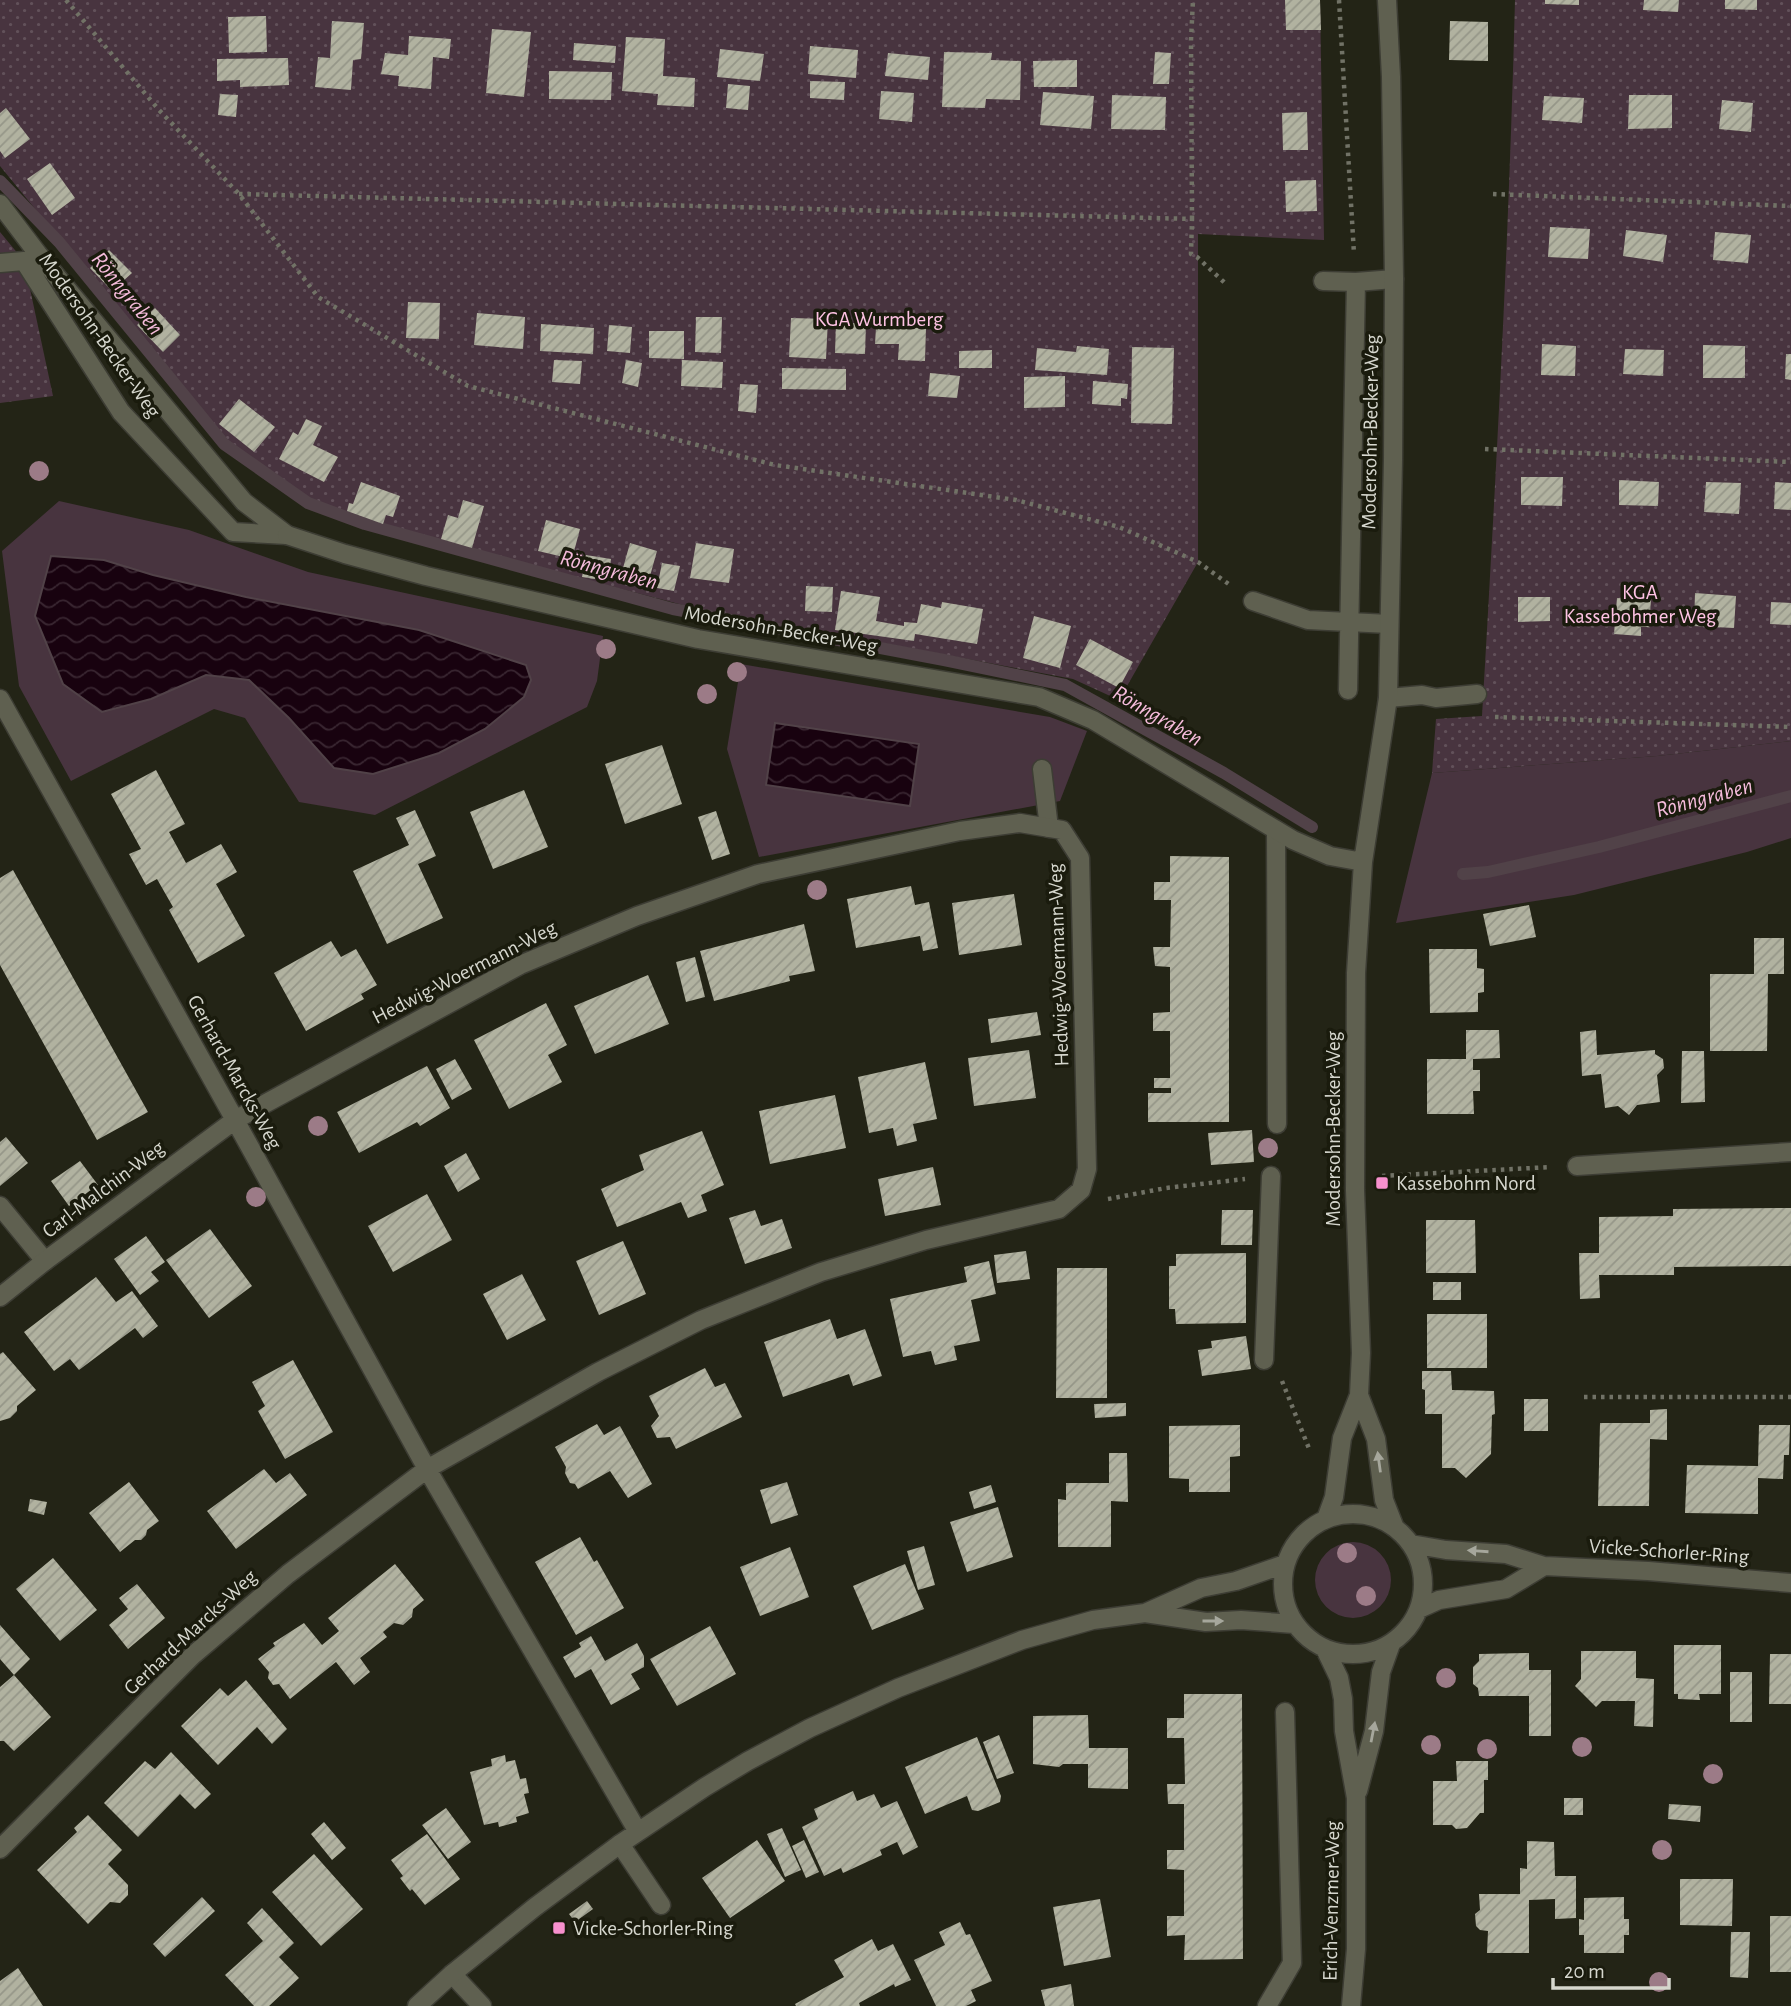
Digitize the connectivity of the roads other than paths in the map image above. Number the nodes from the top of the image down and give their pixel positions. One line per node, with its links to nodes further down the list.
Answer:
1 (1387, 0): 4 (street, Modersohn-Becker-Weg)
2 (0, 204): 7 (street)
3 (0, 263): 7 (street, Modersohn-Becker-Weg)
4 (1394, 279): 6 (street); 10 (street, Modersohn-Becker-Weg)
5 (1323, 281): 6 (street)
6 (1356, 282): 9 (street)
7 (287, 535): 17 (street, Modersohn-Becker-Weg)
8 (1253, 601): 9 (street)
9 (1349, 622): 10 (street); 11 (street)
10 (1389, 624): 13 (street, Modersohn-Becker-Weg)
11 (1348, 690)
12 (1477, 694): 13 (street)
13 (1388, 698): 18 (street, Modersohn-Becker-Weg)
14 (0, 699): 19 (street, Gerhard-Marcks-Weg)
15 (1042, 769): 16 (street)
16 (1049, 828): 19 (street, Hedwig-Woermann-Weg); 29 (street, Hedwig-Woermann-Weg)
17 (1276, 830): 18 (street, Modersohn-Becker-Weg); 20 (street)
18 (1363, 862): 28 (street, Modersohn-Becker-Weg)
19 (235, 1120): 25 (street, Carl-Malchin-Weg); 29 (street, Gerhard-Marcks-Weg)
20 (1277, 1124)
21 (1791, 1152): 22 (street)
22 (1577, 1166)
23 (1271, 1176): 27 (street)
24 (0, 1206): 25 (street)
25 (45, 1261): 26 (street, Carl-Malchin-Weg)
26 (0, 1297)
27 (1264, 1360)
28 (1359, 1395): 30 (street, Modersohn-Becker-Weg); 31 (street, Modersohn-Becker-Weg, one-way to 28)
29 (427, 1469): 43 (street, Gerhard-Marcks-Weg); 45 (street, Gerhard-Marcks-Weg)
30 (1326, 1519): 31 (street); 33 (street)
31 (1395, 1528): 32 (street)
32 (1411, 1544): 34 (street, Vicke-Schorler-Ring, one-way to 32); 36 (street)
33 (1285, 1564): 37 (street); 38 (street)
34 (1544, 1566): 35 (street, Vicke-Schorler-Ring); 36 (street)
35 (1791, 1583)
36 (1419, 1609): 39 (street)
37 (1145, 1613): 38 (street, one-way to 38); 43 (street)
38 (1294, 1624): 40 (street)
39 (1391, 1644): 40 (street); 42 (street, Erich-Venzmer-Weg, one-way to 39)
40 (1325, 1649): 42 (street, Erich-Venzmer-Weg)
41 (1285, 1712): 50 (street)
42 (1356, 1798): 51 (street, Erich-Venzmer-Weg)
43 (638, 1832): 44 (street)
44 (620, 1844): 46 (street); 47 (street)
45 (0, 1849)
46 (661, 1905)
47 (452, 1974): 48 (street); 49 (street)
48 (417, 2006)
49 (482, 2006)
50 (1267, 2006)
51 (1351, 2006)

